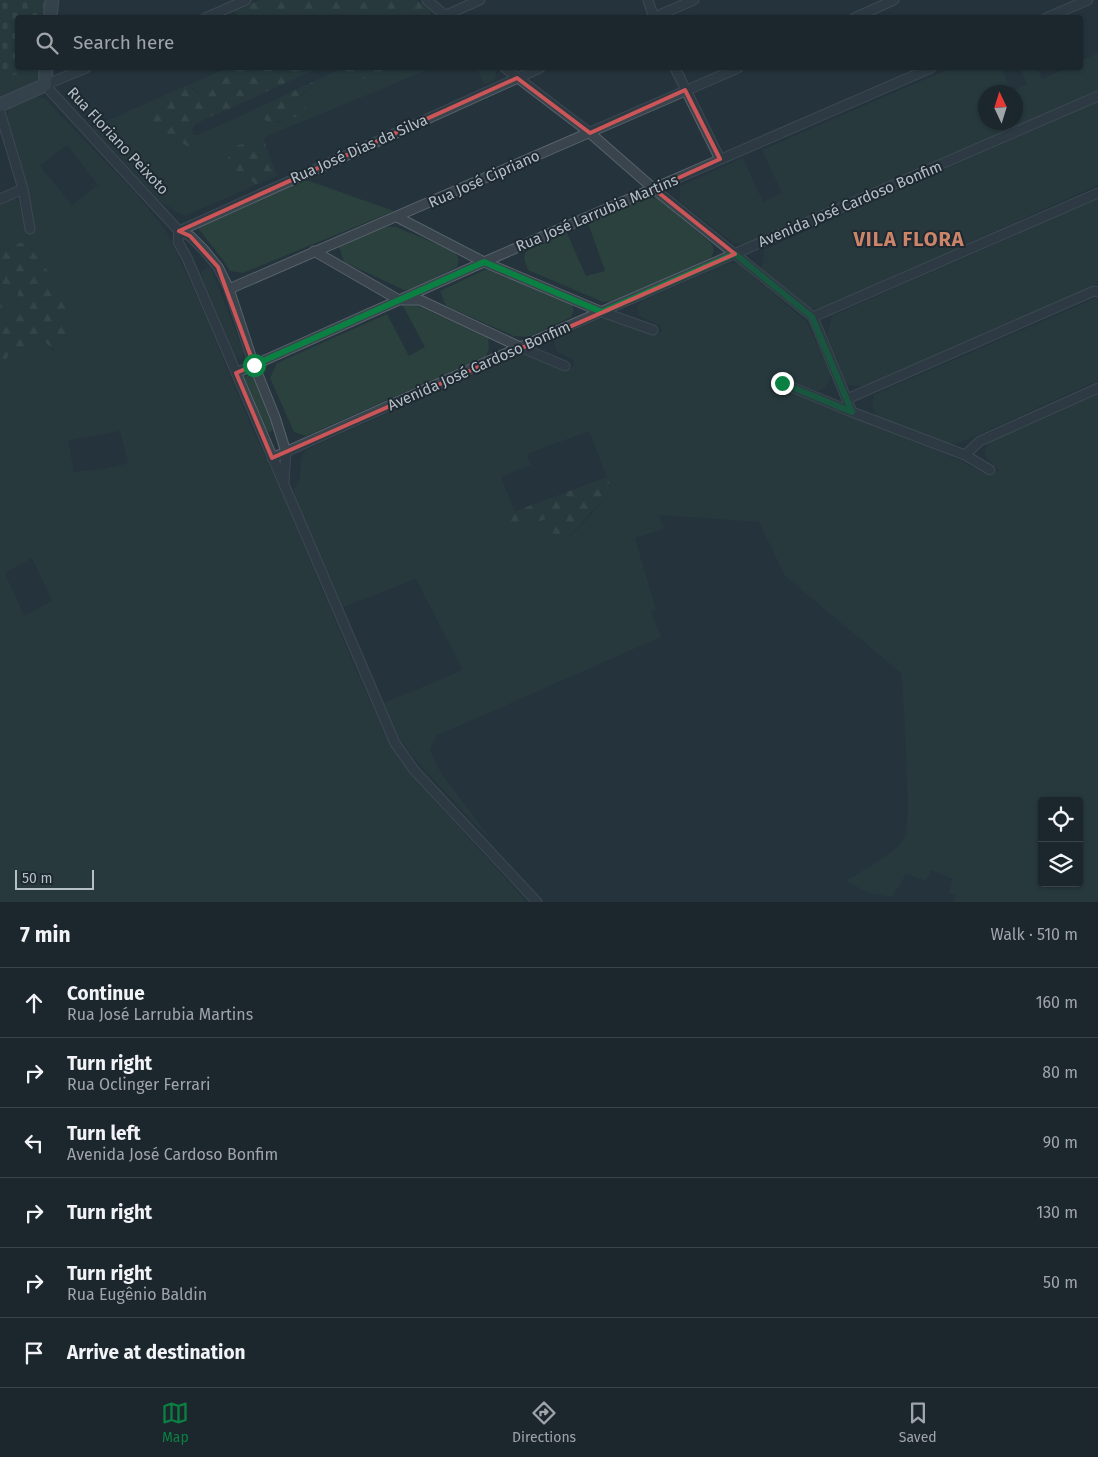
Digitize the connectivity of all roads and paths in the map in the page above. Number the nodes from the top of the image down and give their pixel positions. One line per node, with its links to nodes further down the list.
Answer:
1 (52, 0): 10 (street)
2 (246, 0): 11 (street)
3 (427, 0): 12 (street)
4 (480, 0): 13 (street)
5 (648, 0): 14 (street)
6 (694, 0): 15 (street)
7 (894, 0): 16 (street)
8 (1088, 0): 9 (street)
9 (1070, 3): 17 (street)
10 (50, 15)
11 (211, 15)
12 (446, 15)
13 (449, 15)
14 (652, 15)
15 (658, 15)
16 (861, 15)
17 (1051, 15)
18 (46, 70): 26 (street, Rua Floriano Peixoto)
19 (81, 70): 26 (street)
20 (507, 70): 25 (street)
21 (535, 70): 25 (street, Rua José Dias da Silva)
22 (676, 70): 27 (street)
23 (733, 70): 27 (street, Rua José Cipriano)
24 (926, 70): 32 (street, Rua José Larrubia Martins)
25 (517, 78): 31 (street); 39 (street, Rua José Dias da Silva)
26 (44, 85): 29 (street); 39 (street, Rua Floriano Peixoto)
27 (685, 90): 31 (street, Rua José Cipriano); 32 (street)
28 (1098, 96): 41 (street, Avenida José Cardoso Bonfim)
29 (0, 105)
30 (0, 112): 33 (street)
31 (590, 133): 34 (street); 37 (street, Rua José Cipriano)
32 (720, 159): 34 (street, Rua José Larrubia Martins)
33 (23, 189): 36 (street); 38 (street)
34 (654, 189): 41 (street); 42 (street, Rua José Larrubia Martins)
35 (1098, 193): 47 (street)
36 (0, 199)
37 (397, 217): 40 (street, Rua José Cipriano); 42 (street)
38 (30, 229)
39 (179, 231): 43 (street, Rua Floriano Peixoto); 52 (street)
40 (314, 251): 43 (street, Rua José Cipriano); 45 (street)
41 (735, 254): 46 (street, Avenida José Cardoso Bonfim); 47 (street)
42 (484, 262): 45 (street, Rua José Larrubia Martins); 46 (street)
43 (229, 289): 50 (street, Rua Floriano Peixoto)
44 (1098, 292): 55 (street)
45 (399, 300): 49 (street); 50 (street, Rua José Larrubia Martins)
46 (602, 312): 48 (street); 49 (street, Avenida José Cardoso Bonfim)
47 (812, 317): 55 (street)
48 (653, 330)
49 (520, 348): 51 (street); 57 (street, Avenida José Cardoso Bonfim)
50 (254, 365): 52 (street, Rua José Larrubia Martins); 57 (street, Rua Floriano Peixoto)
51 (565, 366)
52 (236, 373): 59 (street)
53 (782, 383): 56 (street)
54 (1098, 388): 58 (street)
55 (847, 399): 56 (street)
56 (852, 412): 58 (street)
57 (286, 452): 59 (street, Avenida José Cardoso Bonfim); 61 (street, Rua Floriano Peixoto)
58 (965, 455): 60 (street)
59 (272, 458): 61 (street)
60 (990, 470)
61 (284, 484): 62 (street)
62 (537, 902)

